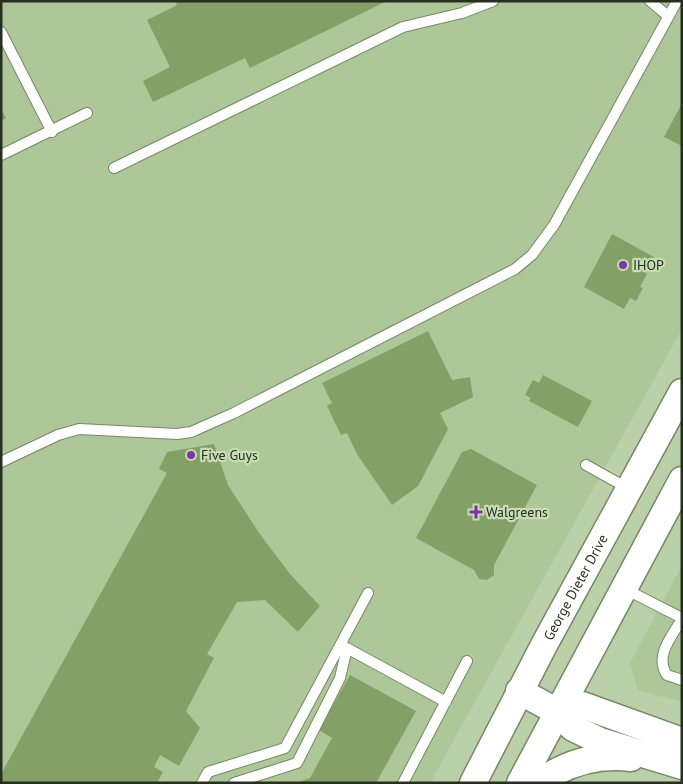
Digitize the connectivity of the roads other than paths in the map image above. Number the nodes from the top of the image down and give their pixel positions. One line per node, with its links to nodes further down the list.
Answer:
1 (493, 1): 9 (lane)
2 (650, 1): 4 (lane)
3 (676, 1): 4 (lane)
4 (668, 16): 11 (lane)
5 (1, 32): 7 (lane)
6 (87, 113): 7 (lane)
7 (52, 132): 8 (lane)
8 (1, 155)
9 (114, 168)
10 (682, 392): 14 (main road, George Dieter Drive)
11 (1, 462)
12 (586, 465): 14 (lane)
13 (681, 482): 15 (main road)
14 (629, 489): 21 (main road, George Dieter Drive)
15 (623, 588): 17 (lane); 23 (main road)
16 (368, 592): 18 (lane)
17 (682, 618): 20 (lane)
18 (344, 646): 22 (lane); 26 (lane); 27 (lane)
19 (467, 661): 22 (lane)
20 (682, 680)
21 (519, 691): 23 (main road); 29 (main road, George Dieter Drive)
22 (446, 702): 28 (lane)
23 (556, 711): 24 (main road); 25 (main road); 30 (main road)
24 (681, 740)
25 (670, 763): 31 (main road)
26 (202, 783)
27 (234, 783)
28 (403, 783)
29 (473, 783)
30 (520, 783)
31 (538, 783)

